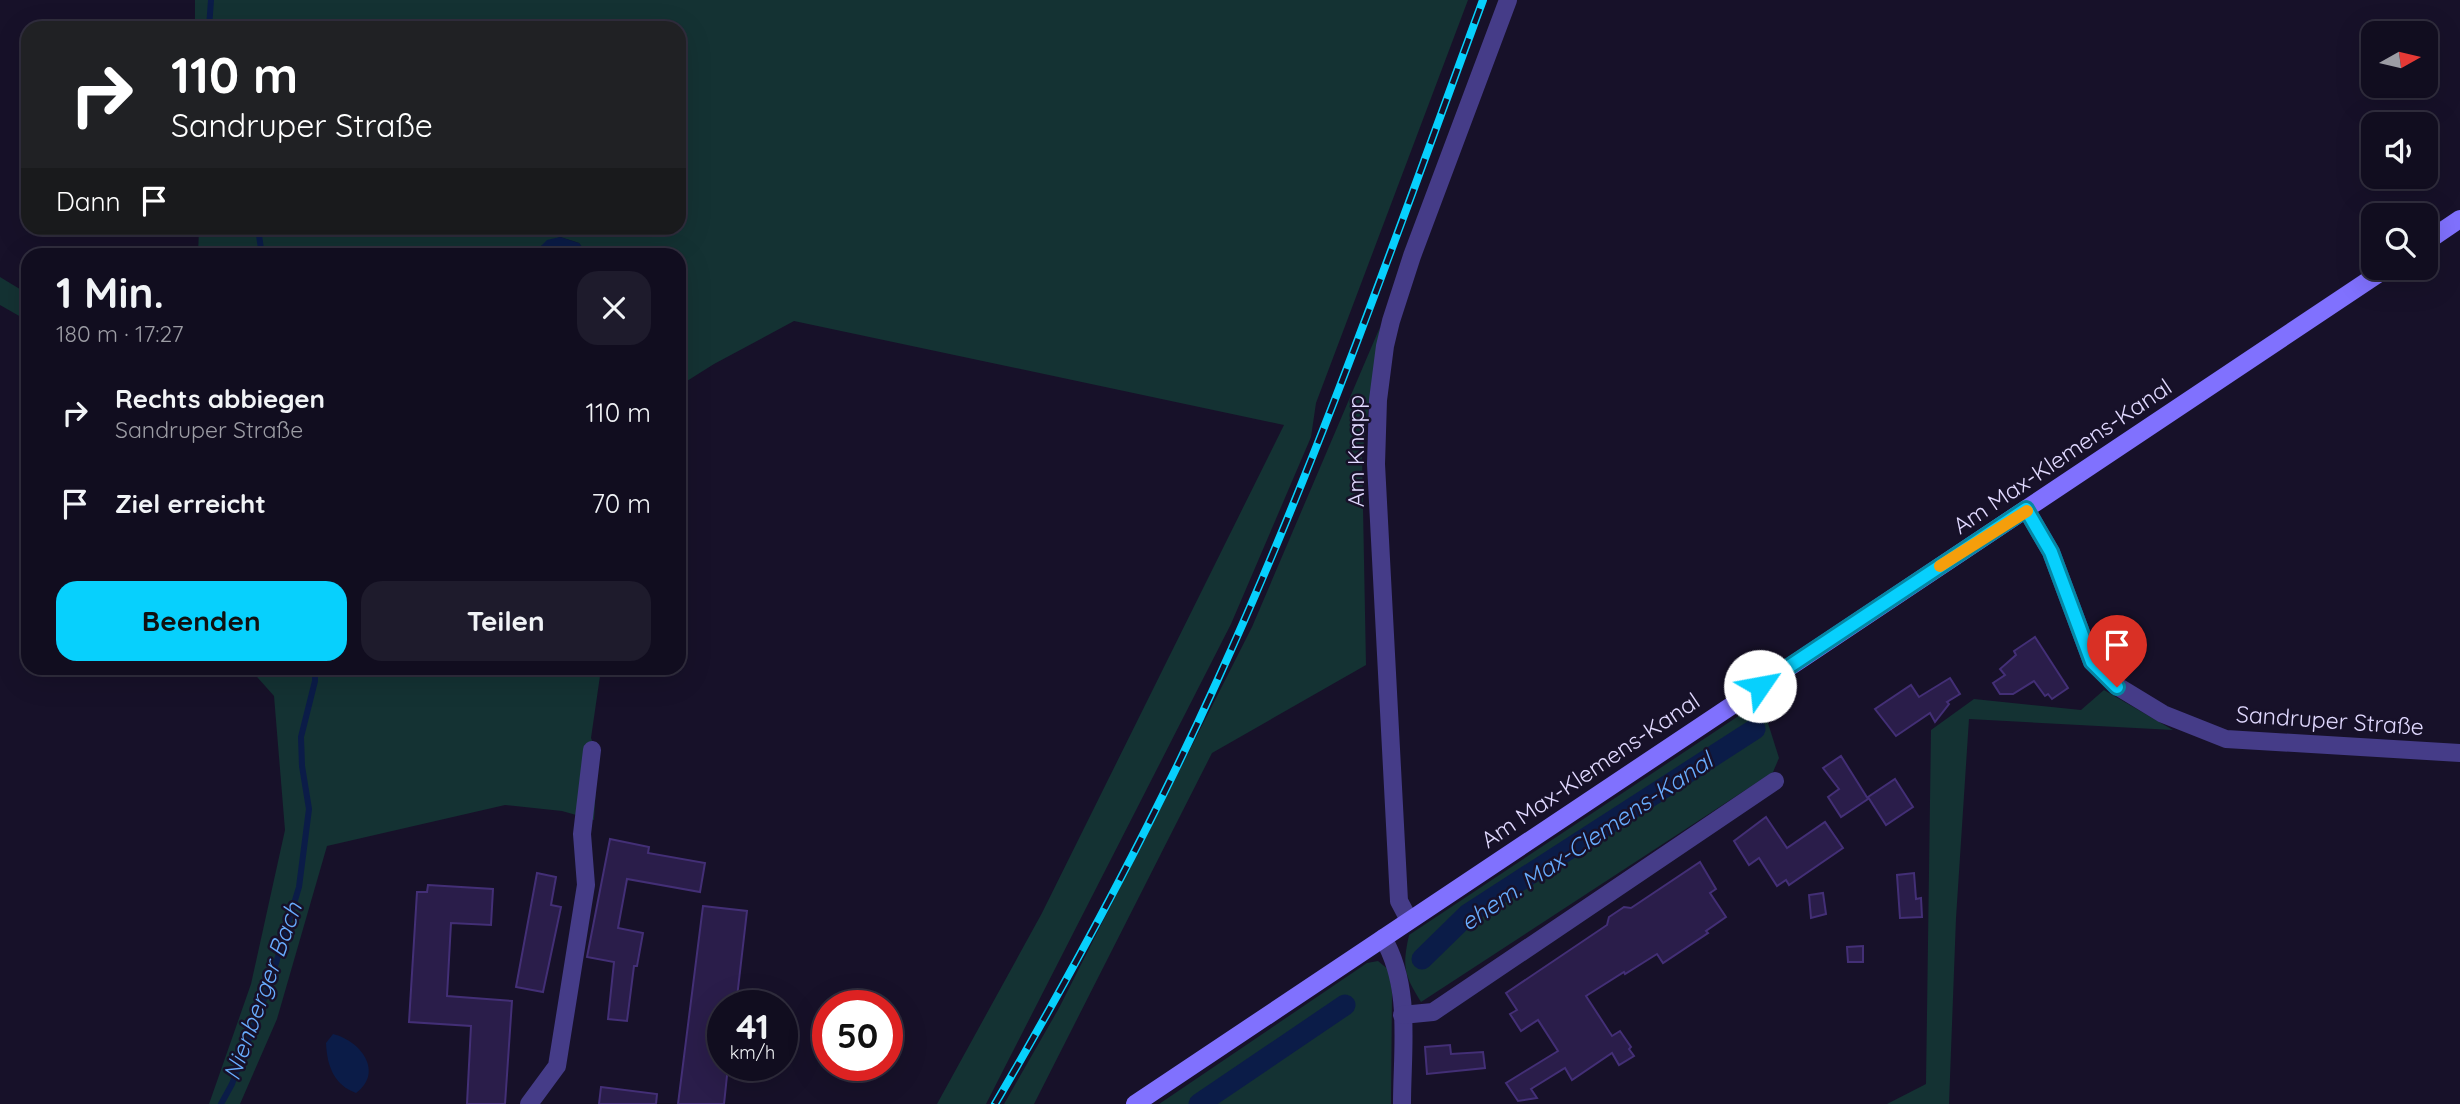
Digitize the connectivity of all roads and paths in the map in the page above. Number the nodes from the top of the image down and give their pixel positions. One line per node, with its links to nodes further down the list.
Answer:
1 (1508, 0): 9 (street, Am Knapp)
2 (2460, 219): 3 (main road)
3 (2438, 234)
4 (2369, 280): 5 (main road, Am Max-Klemens-Kanal)
5 (2026, 509): 7 (street, Sandruper Straße); 9 (main road, Am Max-Klemens-Kanal)
6 (592, 750): 12 (street)
7 (2460, 753)
8 (1775, 781): 11 (street)
9 (1409, 920): 10 (main road, Am Max-Klemens-Kanal)
10 (1383, 938): 11 (street); 13 (main road, Am Max-Klemens-Kanal)
11 (1402, 1015): 14 (street)
12 (529, 1104)
13 (1135, 1104)
14 (1402, 1104)

